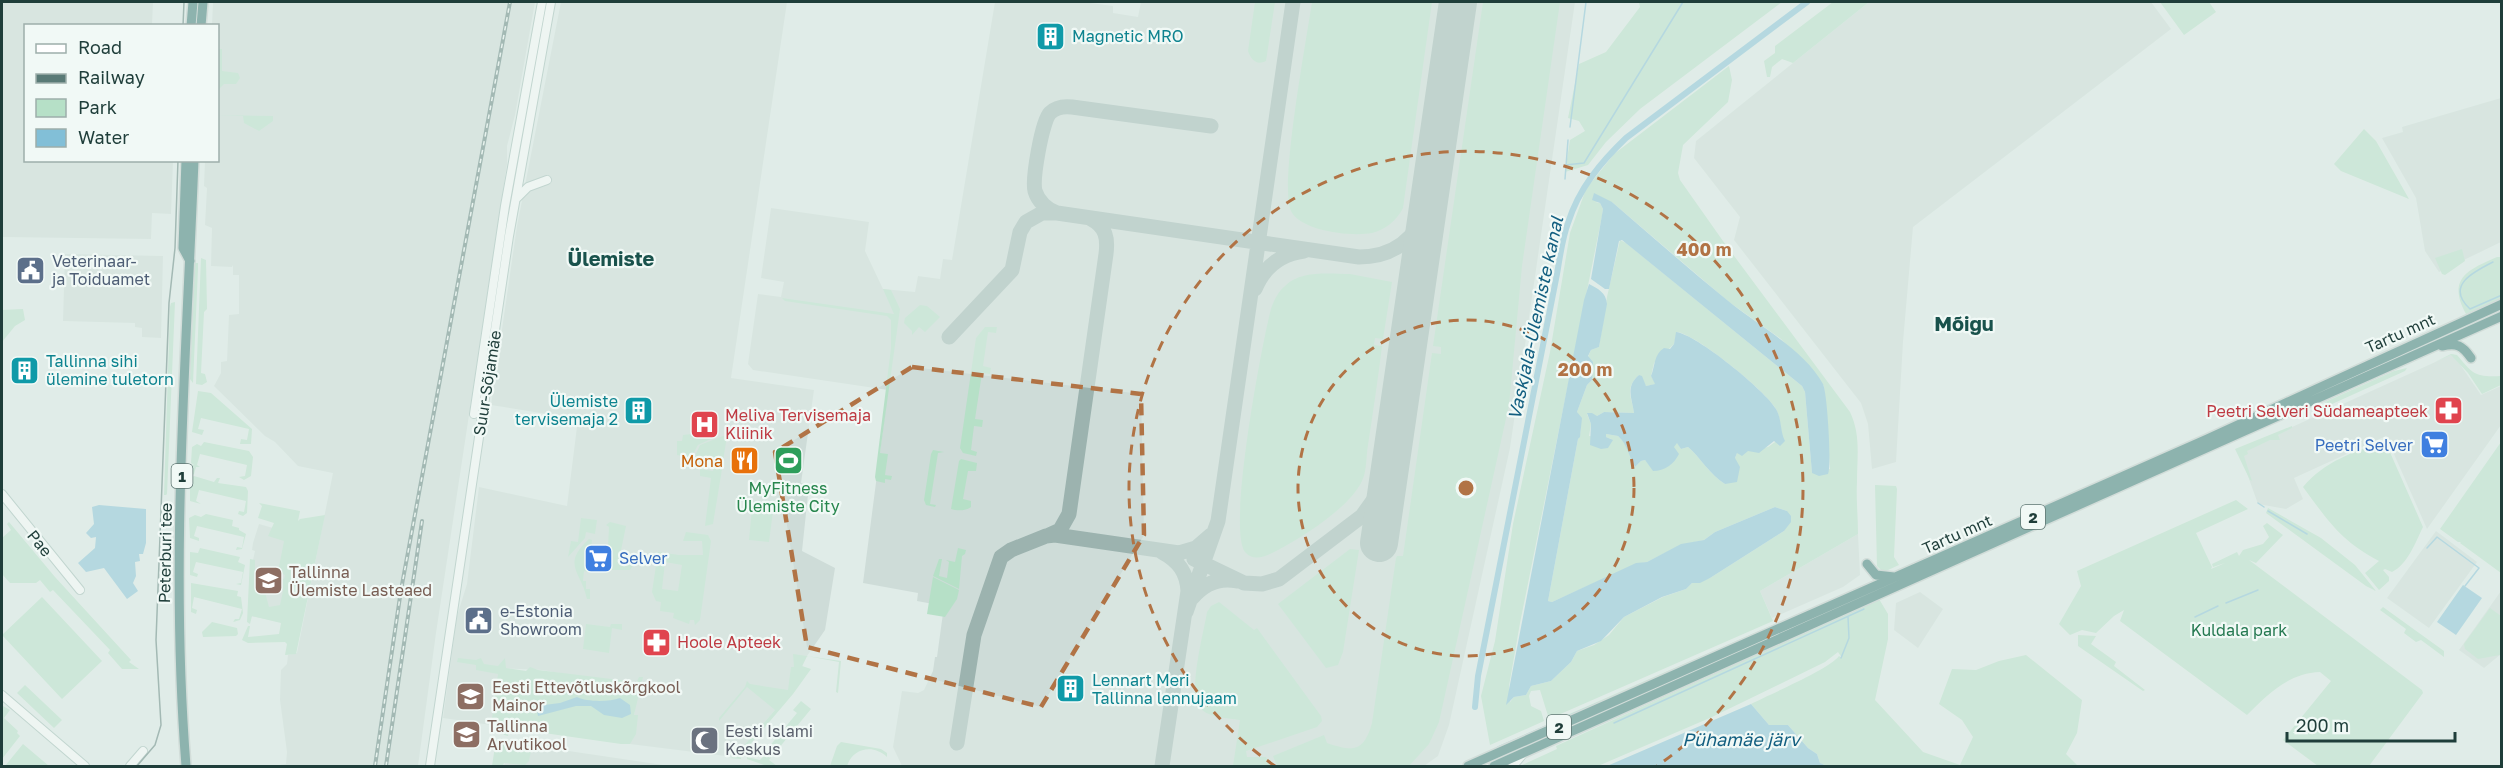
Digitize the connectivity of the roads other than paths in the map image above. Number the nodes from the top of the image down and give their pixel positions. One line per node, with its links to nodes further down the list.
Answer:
1 (193, 2): 5 (highway)
2 (203, 2): 6 (highway)
3 (543, 2): 16 (main road, Suur-Sõjamäe)
4 (551, 2): 10 (main road, Suur-Sõjamäe)
5 (191, 24)
6 (201, 24)
7 (186, 162): 11 (highway)
8 (194, 162): 11 (highway, Peterburi tee / 1)
9 (547, 180): 10 (main road)
10 (516, 201): 16 (main road, Suur-Sõjamäe)
11 (190, 262): 27 (highway, Peterburi tee / 1)
12 (2502, 304): 19 (highway, Tartu mnt / 2)
13 (2502, 316): 14 (highway, Tartu mnt / 2)
14 (2428, 349): 15 (highway); 23 (highway, Tartu mnt / 2)
15 (2470, 358)
16 (478, 414): 28 (main road, Suur-Sõjamäe)
17 (2, 494): 20 (main road, Pae)
18 (1867, 564): 19 (highway)
19 (1896, 577): 24 (highway, Tartu mnt / 2)
20 (81, 590)
21 (2, 694): 25 (main road)
22 (142, 751): 26 (main road)
23 (1523, 754): 30 (highway, Tartu mnt / 2); 31 (main road)
24 (1488, 762): 29 (highway, Tartu mnt / 2); 30 (main road)
25 (85, 766)
26 (130, 766)
27 (186, 766)
28 (430, 766)
29 (1468, 766)
30 (1494, 766)
31 (1513, 766)

